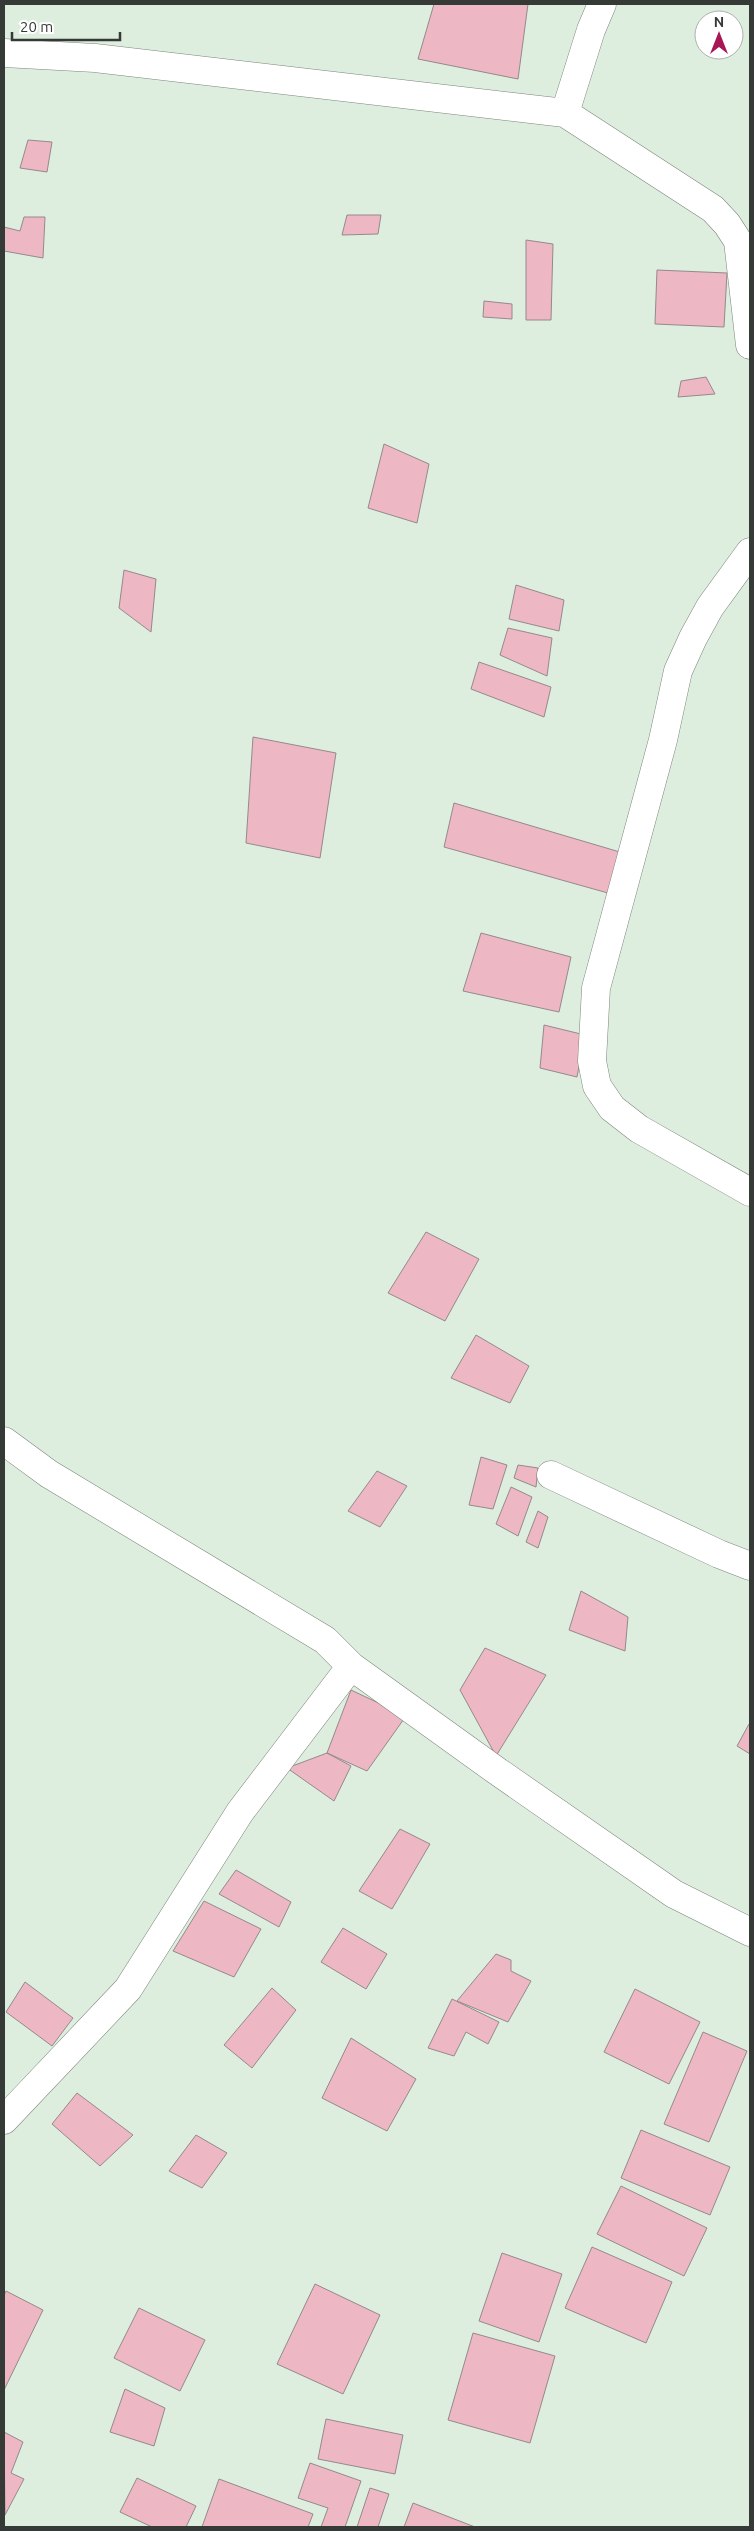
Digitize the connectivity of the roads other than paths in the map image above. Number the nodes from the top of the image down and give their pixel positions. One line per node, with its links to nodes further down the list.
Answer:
1 (602, 4): 3 (street)
2 (4, 53): 3 (street)
3 (566, 113): 4 (street)
4 (750, 345)
5 (750, 552): 6 (street)
6 (750, 1192)
7 (4, 1441): 10 (street)
8 (551, 1475): 9 (street)
9 (750, 1566)
10 (351, 1666): 11 (street); 12 (street)
11 (750, 1932)
12 (4, 2120)

